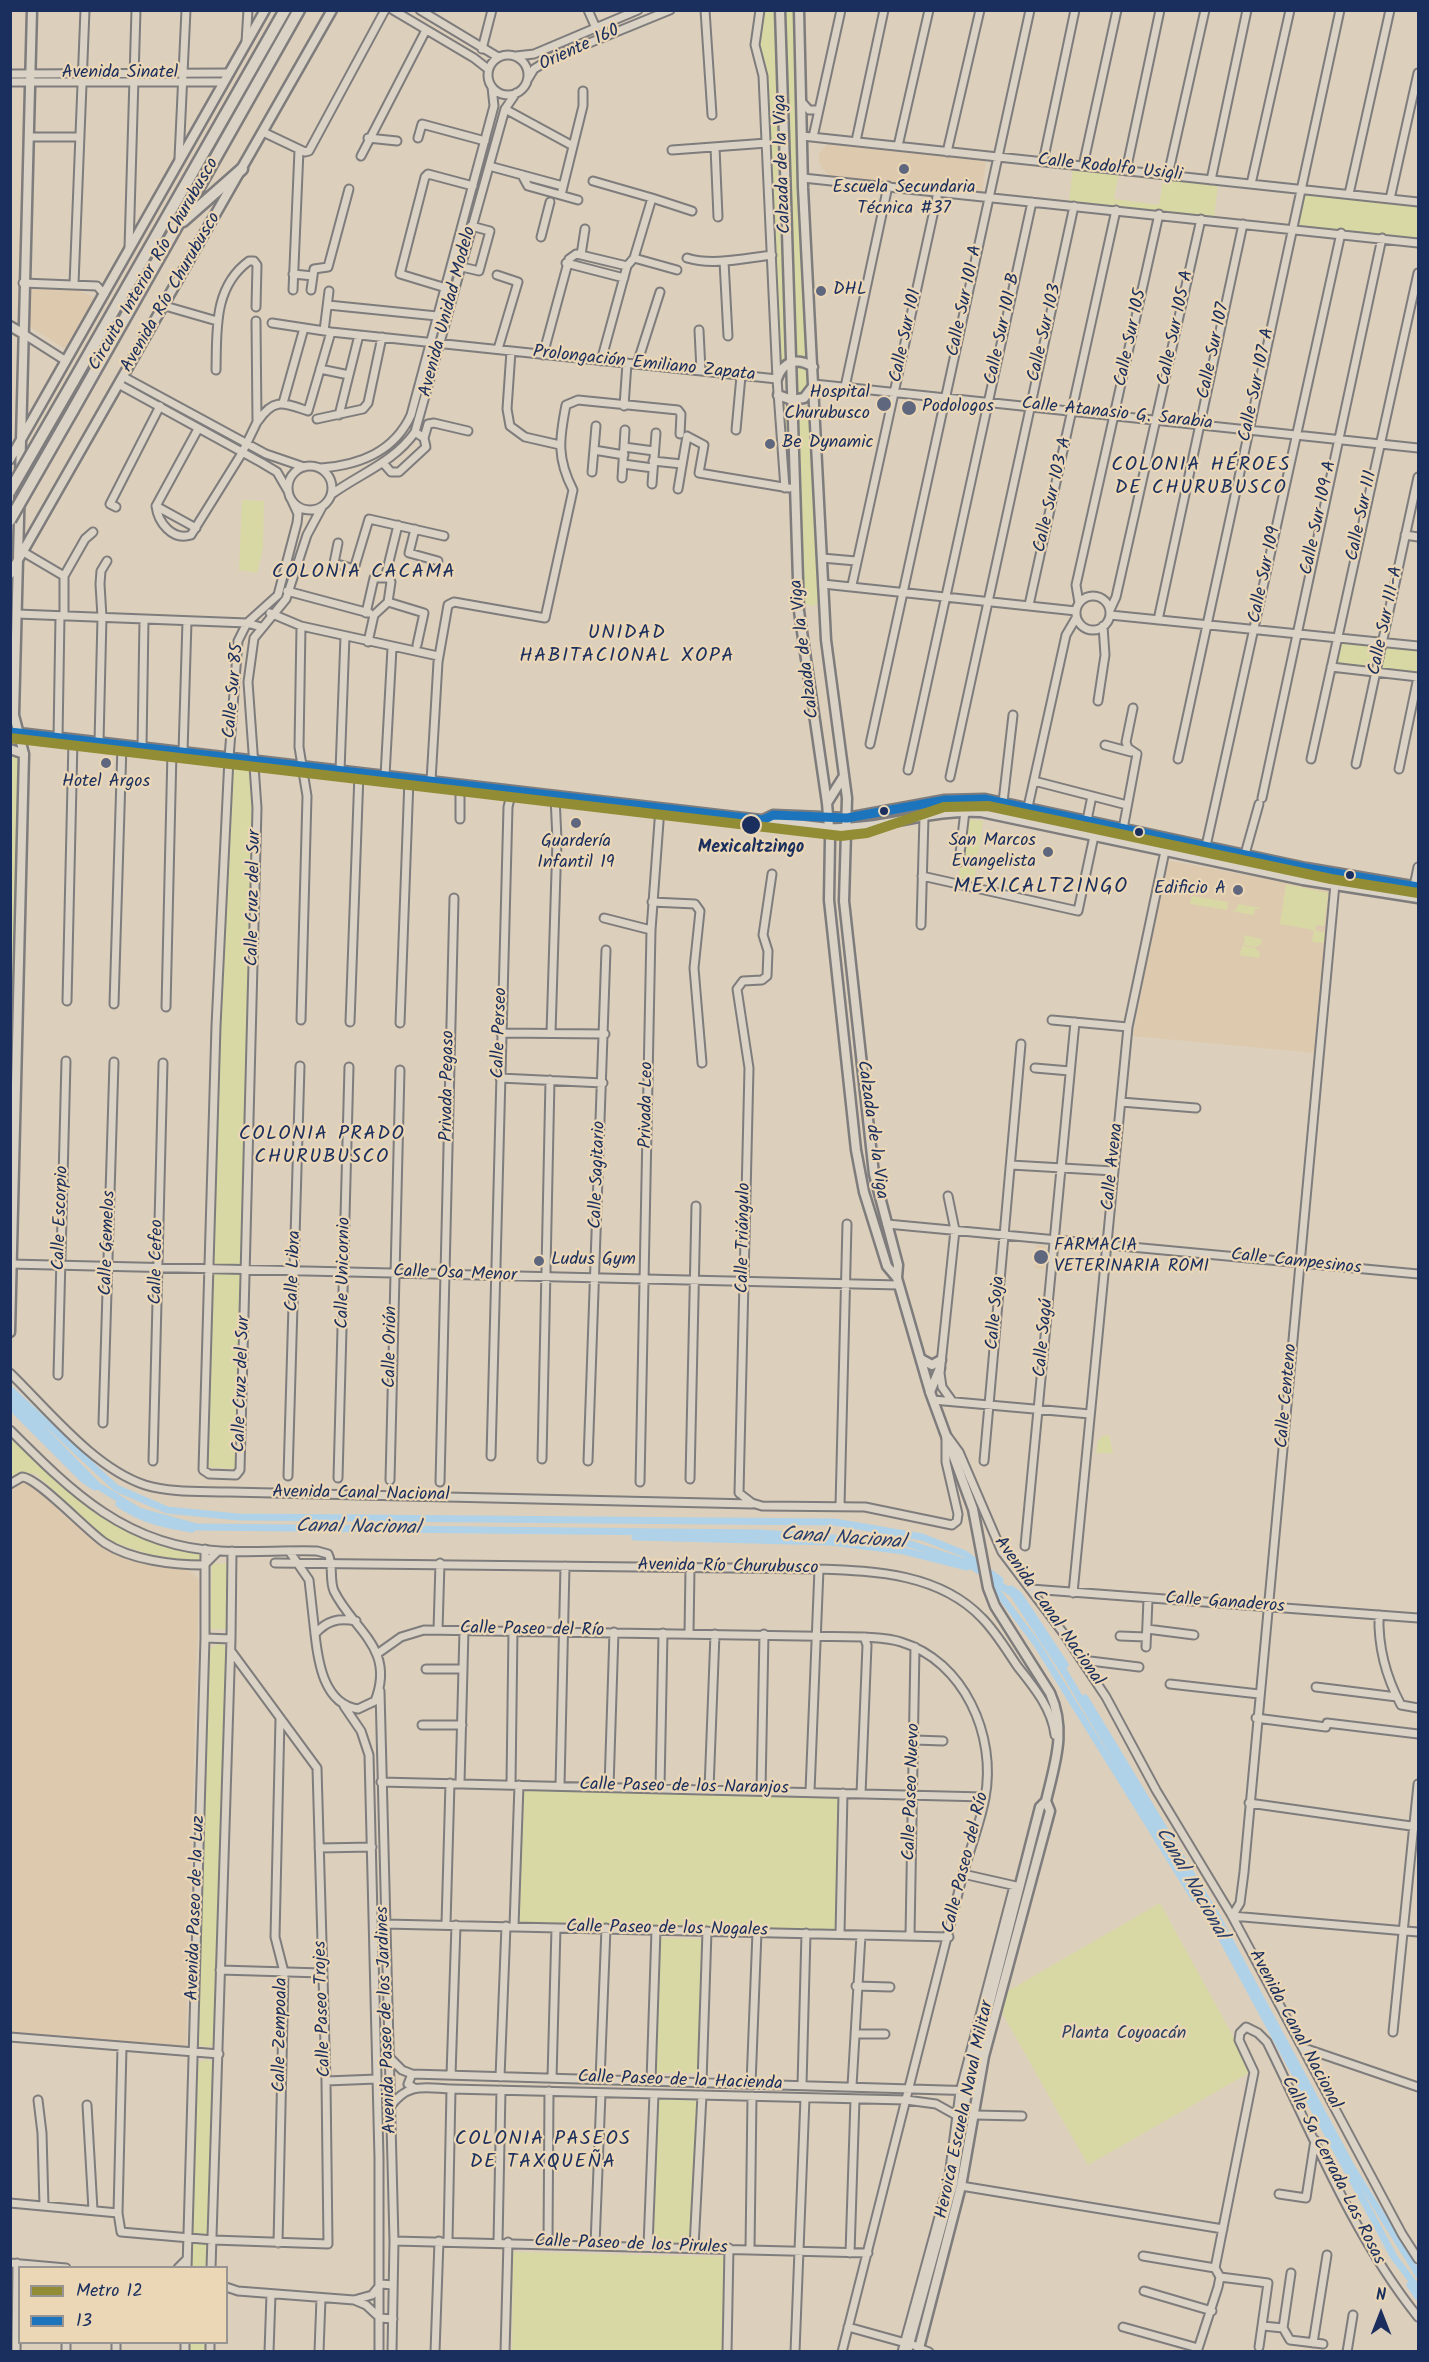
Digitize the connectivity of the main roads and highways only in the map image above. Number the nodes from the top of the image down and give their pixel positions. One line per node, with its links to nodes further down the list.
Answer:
1 (32, 10): 11 (main road)
2 (265, 10): 18 (main road)
3 (285, 10): 20 (highway, Circuito Interior Río Churubusco, bridge)
4 (299, 10): 9 (highway, Circuito Interior Río Churubusco)
5 (332, 10): 8 (main road, Avenida Río Churubusco)
6 (780, 10): 12 (main road, Calzada de la Viga)
7 (799, 10): 13 (main road, Calzada de la Viga)
8 (242, 170): 9 (highway); 22 (main road, Avenida Río Churubusco)
9 (178, 225): 21 (highway, Circuito Interior Río Churubusco, bridge)
10 (10, 326): 11 (main road)
11 (22, 333): 18 (main road)
12 (791, 362): 13 (main road); 14 (main road); 17 (main road, Calzada de la Viga)
13 (813, 367): 15 (main road, Calzada de la Viga)
14 (777, 379)
15 (814, 384): 17 (main road); 27 (main road, Calzada de la Viga)
16 (778, 395): 17 (main road)
17 (792, 400): 28 (main road, Calzada de la Viga)
18 (20, 442): 19 (main road); 22 (main road)
19 (10, 459)
20 (10, 491)
21 (10, 520)
22 (18, 563): 23 (main road, Avenida Río Churubusco); 24 (main road)
23 (10, 574)
24 (15, 733): 26 (main road); 32 (main road)
25 (10, 749): 26 (main road)
26 (24, 754): 44 (main road)
27 (844, 776): 28 (main road); 31 (main road, Calzada de la Viga)
28 (827, 803): 30 (main road, Calzada de la Viga)
29 (867, 816): 31 (main road); 33 (main road); 36 (main road)
30 (828, 818): 31 (main road); 32 (main road); 34 (main road, Calzada de la Viga)
31 (847, 818): 35 (main road, Calzada de la Viga)
32 (763, 820): 34 (main road)
33 (870, 826): 35 (main road); 38 (main road)
34 (829, 828): 35 (main road); 43 (main road, Calzada de la Viga)
35 (847, 829): 42 (main road, Calzada de la Viga)
36 (1306, 868): 37 (main road); 38 (main road)
37 (1365, 878): 39 (main road); 40 (main road)
38 (1303, 880): 40 (main road)
39 (1417, 886)
40 (1364, 890): 41 (main road)
41 (1419, 898)
42 (849, 950): 43 (main road); 45 (main road, Calzada de la Viga)
43 (834, 951): 45 (main road, Calzada de la Viga)
44 (12, 1264): 46 (main road)
45 (898, 1282): 47 (main road, Calzada de la Viga)
46 (10, 1332)
47 (920, 1359): 48 (main road, Calzada de la Viga); 48 (main road)
48 (932, 1396): 49 (main road, Calzada de la Viga)
49 (974, 1515): 50 (main road, Heroica Escuela Naval Militar)
50 (1046, 1801): 51 (main road, Heroica Escuela Naval Militar); 52 (main road, Heroica Escuela Naval Militar)
51 (906, 2348)
52 (919, 2349)

